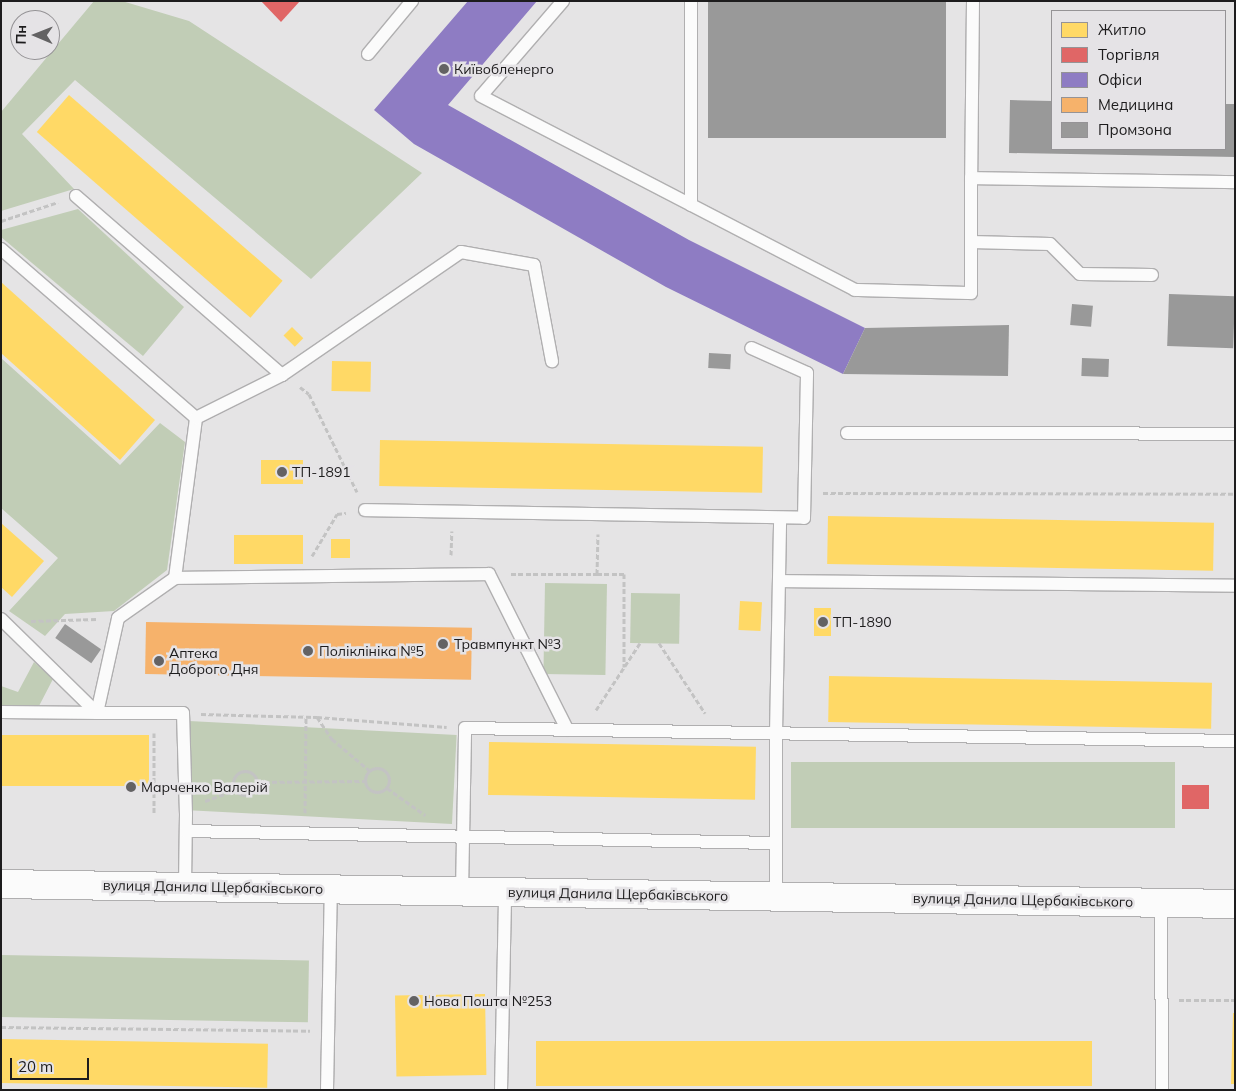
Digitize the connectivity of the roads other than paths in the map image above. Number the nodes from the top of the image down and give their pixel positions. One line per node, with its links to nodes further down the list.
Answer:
1 (412, 1): 5 (lane)
2 (563, 1): 9 (lane)
3 (691, 1): 9 (lane)
4 (973, 1): 6 (lane)
5 (368, 54)
6 (971, 178): 7 (lane); 10 (lane)
7 (1235, 182)
8 (76, 196): 15 (lane)
9 (691, 205): 10 (lane)
10 (971, 242): 12 (lane)
11 (1, 249): 16 (lane)
12 (1152, 275)
13 (751, 348): 20 (lane)
14 (552, 361): 15 (lane)
15 (282, 375): 16 (lane)
16 (196, 418): 21 (lane)
17 (847, 432): 18 (lane)
18 (1235, 434)
19 (366, 510): 20 (lane)
20 (780, 518): 22 (lane)
21 (175, 578): 26 (lane); 27 (lane)
22 (779, 581): 23 (lane); 28 (lane)
23 (1235, 586)
24 (3, 621): 26 (lane)
25 (1, 712): 26 (lane)
26 (97, 712): 30 (lane)
27 (567, 729): 28 (lane); 31 (lane)
28 (776, 734): 29 (lane); 32 (lane)
29 (1235, 741)
30 (186, 831): 31 (lane); 34 (lane)
31 (463, 836): 32 (lane); 36 (lane)
32 (776, 843): 38 (lane)
33 (1, 884): 34 (main road, вулиця Данила Щербаківського)
34 (185, 887): 35 (main road, вулиця Данила Щербаківського)
35 (331, 889): 36 (main road, вулиця Данила Щербаківського); 41 (lane)
36 (462, 891): 37 (main road, вулиця Данила Щербаківського)
37 (505, 892): 38 (main road, вулиця Данила Щербаківського); 42 (lane)
38 (776, 896): 39 (main road, вулиця Данила Щербаківського)
39 (1161, 902): 40 (main road, вулиця Данила Щербаківського); 43 (lane)
40 (1235, 904)
41 (327, 1090)
42 (501, 1090)
43 (1162, 1090)

